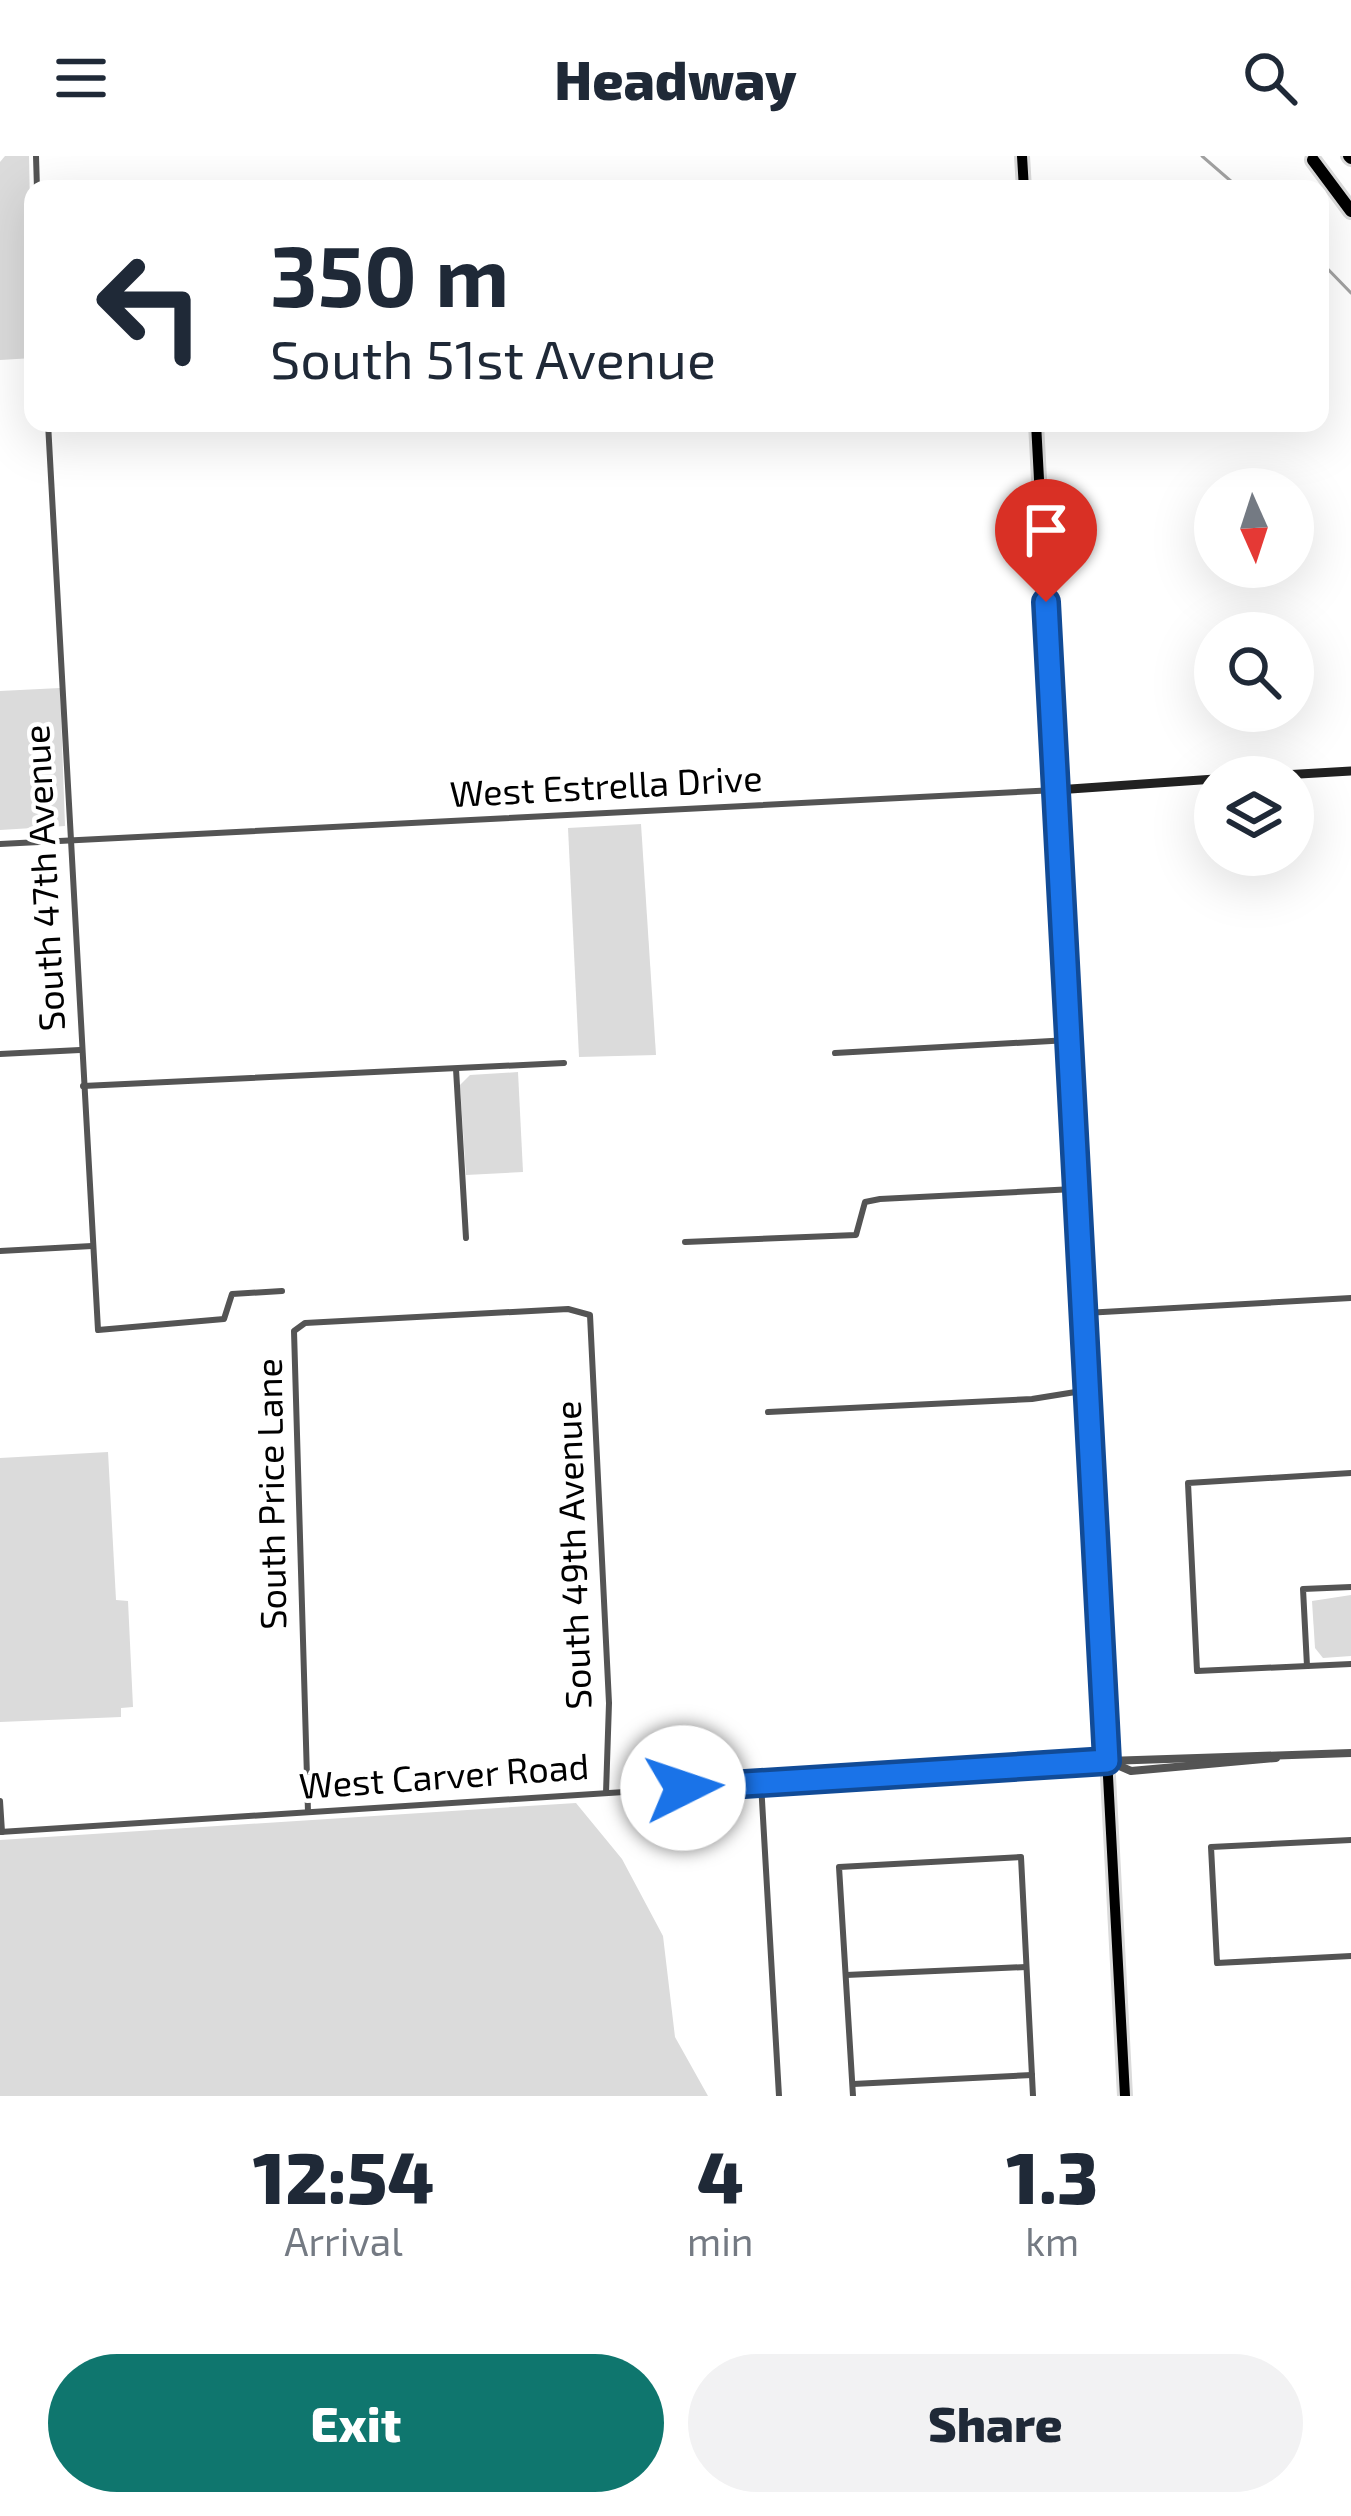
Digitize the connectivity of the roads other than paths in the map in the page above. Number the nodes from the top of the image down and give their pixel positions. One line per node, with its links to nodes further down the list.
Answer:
1 (1311, 158): 3 (highway)
2 (1329, 182): 4 (highway)
3 (1351, 199)
4 (1351, 211)
5 (48, 432): 11 (street, South 47th Avenue)
6 (1036, 432): 10 (main road)
7 (1351, 771): 8 (main road)
8 (1314, 773)
9 (1194, 780): 10 (main road, West Estrella Drive)
10 (1056, 790): 11 (street, West Estrella Drive); 13 (main road)
11 (70, 840): 12 (street, West Estrella Drive); 14 (street, South 47th Avenue)
12 (0, 844)
13 (1069, 1040): 15 (street); 20 (main road)
14 (80, 1050): 16 (street); 19 (street, South 47th Avenue)
15 (836, 1053)
16 (0, 1054)
17 (564, 1064): 18 (street)
18 (456, 1069): 19 (street); 21 (street)
19 (83, 1086): 23 (street, South 47th Avenue)
20 (1077, 1189): 22 (street); 27 (main road)
21 (466, 1238)
22 (685, 1242)
23 (92, 1246): 24 (street); 25 (street, South 47th Avenue)
24 (0, 1251)
25 (282, 1292)
26 (1351, 1298): 27 (street)
27 (1084, 1313): 29 (main road)
28 (590, 1315): 38 (street, South 49th Avenue); 40 (street, South Price Lane)
29 (1088, 1390): 30 (street); 36 (main road)
30 (768, 1412)
31 (1351, 1473): 34 (street)
32 (1351, 1587): 34 (street)
33 (1351, 1664): 34 (street)
34 (1307, 1666)
35 (1351, 1753): 36 (street, West Carver Road)
36 (1107, 1761): 37 (street, West Carver Road); 51 (main road)
37 (760, 1783): 38 (street, West Carver Road); 48 (street)
38 (606, 1793): 40 (street, West Carver Road)
39 (0, 1801): 41 (street)
40 (308, 1806): 41 (street, West Carver Road)
41 (1, 1832)
42 (1351, 1840): 43 (street)
43 (1351, 1957)
44 (1026, 1967): 45 (street); 45 (street); 46 (street)
45 (846, 1976): 47 (street)
46 (1032, 2075): 47 (street); 50 (street)
47 (853, 2084): 49 (street)
48 (779, 2096)
49 (854, 2096)
50 (1033, 2096)
51 (1125, 2096)

